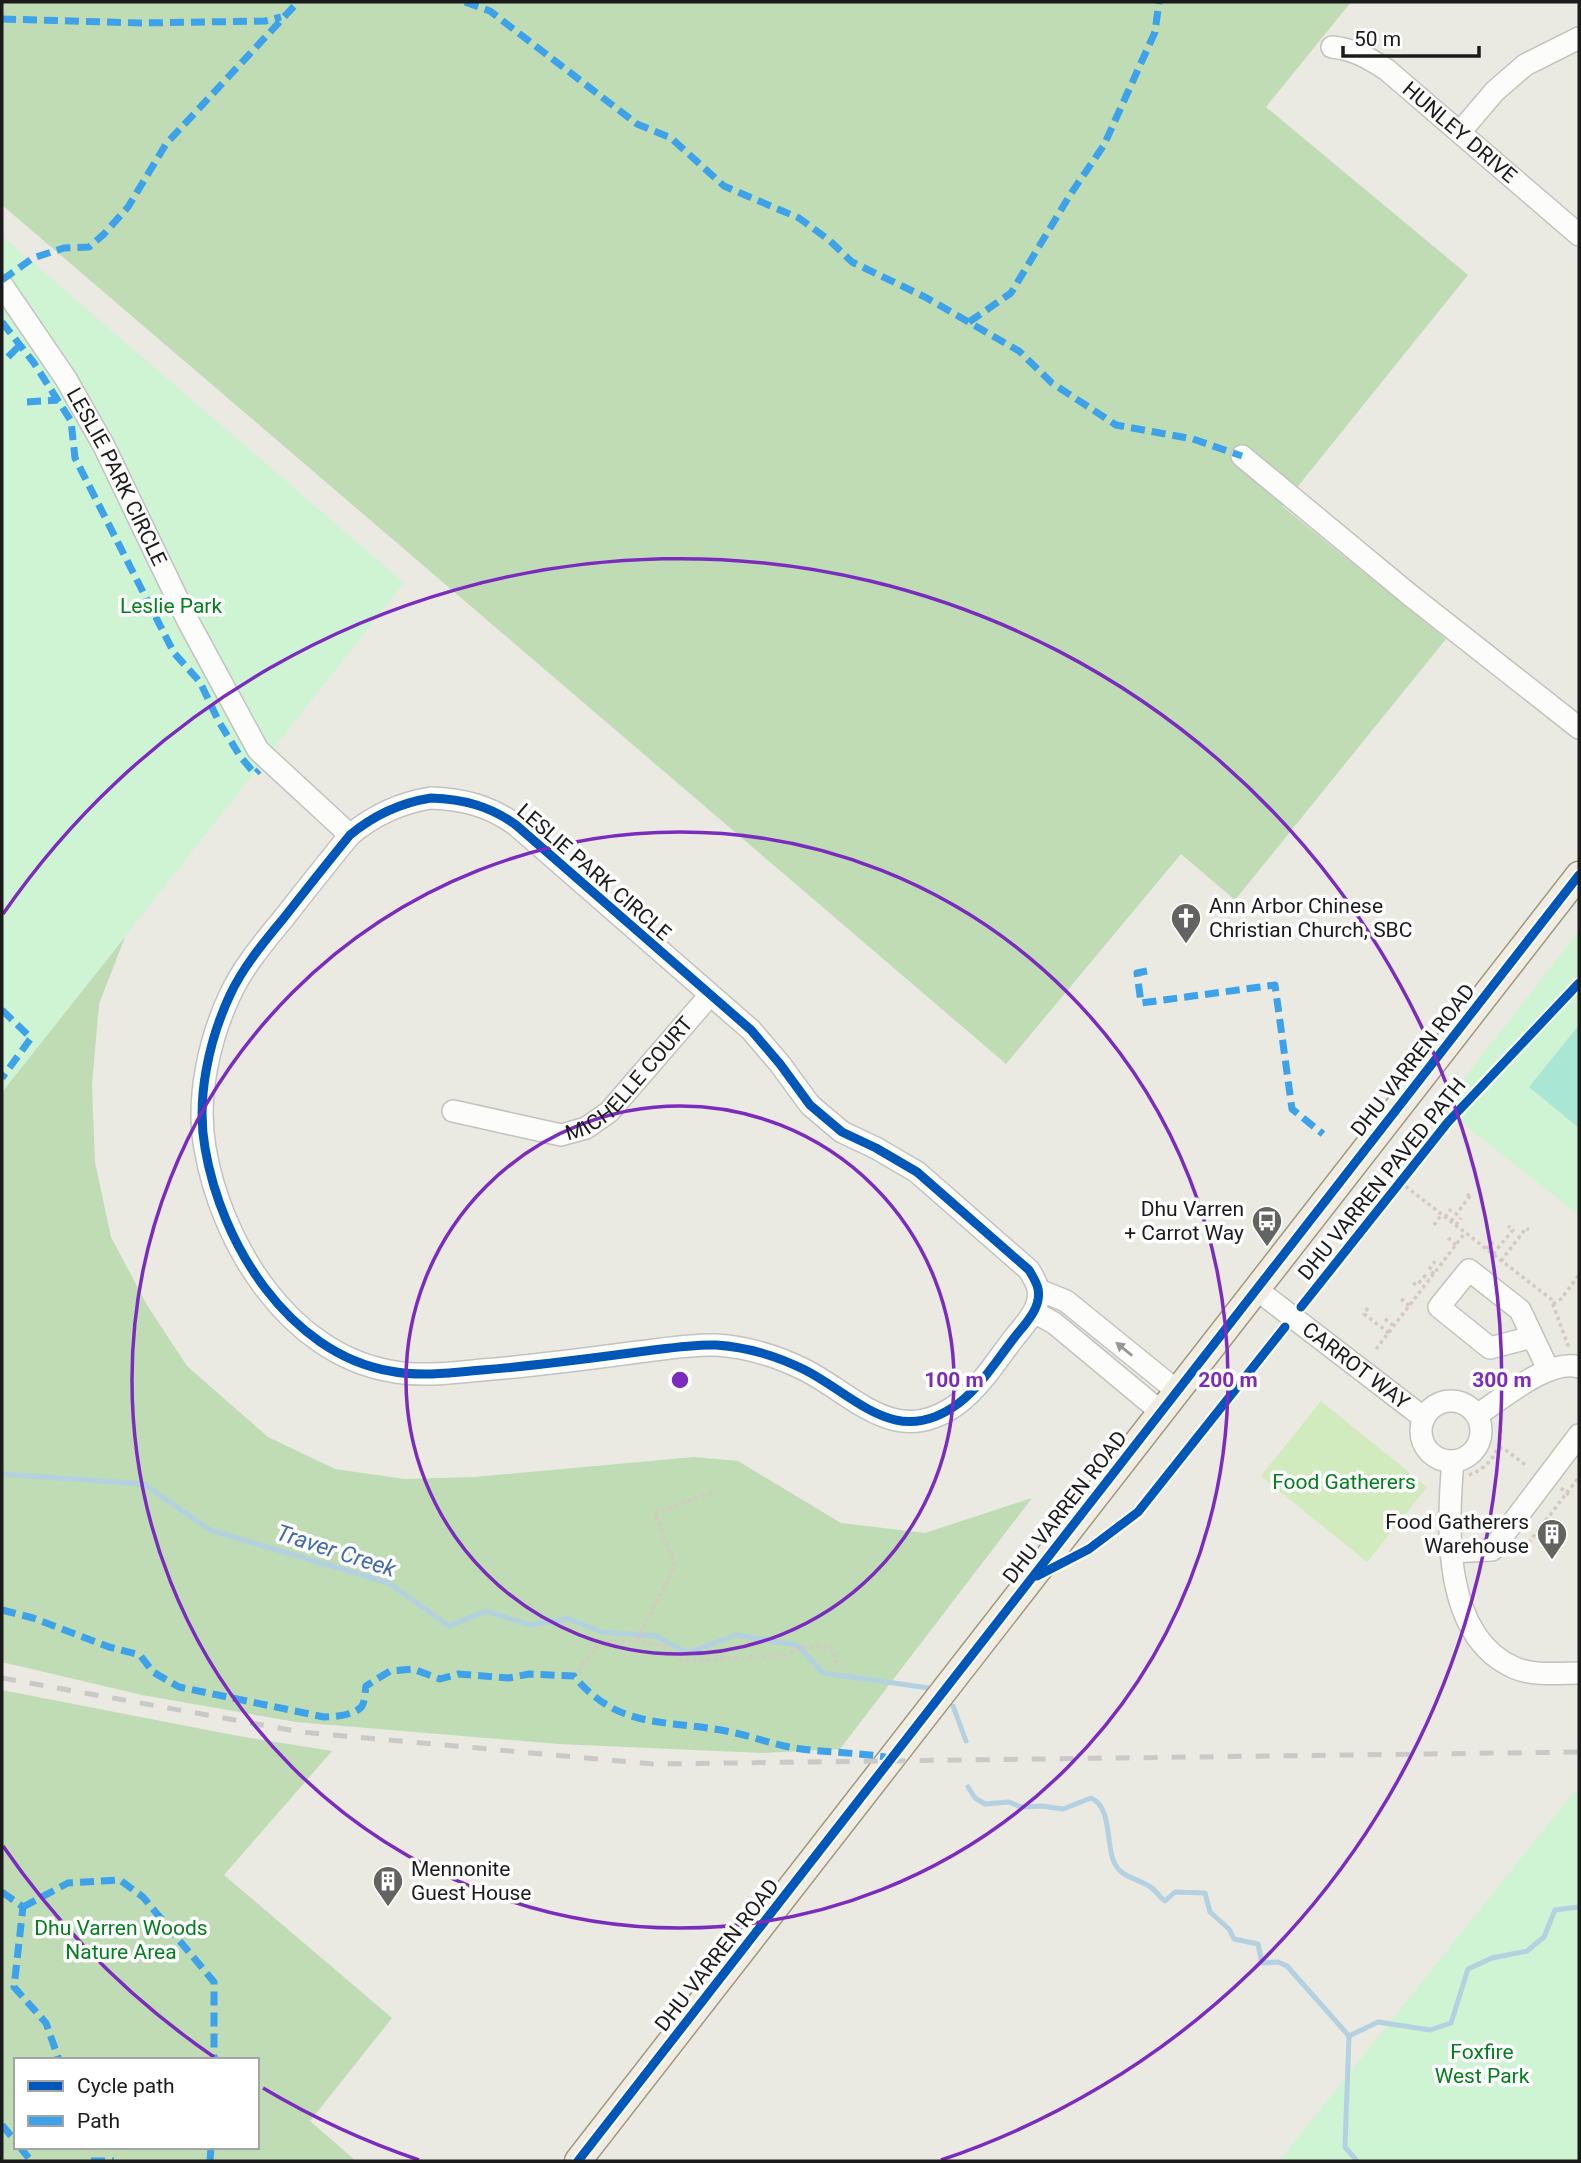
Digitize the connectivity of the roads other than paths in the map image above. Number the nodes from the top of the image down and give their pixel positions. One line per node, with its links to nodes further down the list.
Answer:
1 (1579, 38): 3 (street)
2 (1332, 47): 3 (street, HUNLEY DRIVE)
3 (1460, 132): 4 (street, HUNLEY DRIVE)
4 (1579, 235)
5 (4, 292): 8 (street, LESLIE PARK CIRCLE)
6 (1242, 456): 7 (street)
7 (1579, 728)
8 (350, 835): 10 (street, LESLIE PARK CIRCLE); 14 (street, LESLIE PARK CIRCLE)
9 (1579, 875): 12 (main road, DHU VARREN ROAD)
10 (710, 995): 11 (street, MICHELLE COURT); 13 (street, LESLIE PARK CIRCLE)
11 (453, 1111)
12 (1256, 1289): 20 (main road, DHU VARREN ROAD); 22 (street, CARROT WAY)
13 (1039, 1290): 14 (street, LESLIE PARK CIRCLE); 15 (street)
14 (1034, 1312): 17 (street)
15 (1100, 1329): 17 (street); 20 (street, one-way to 15)
16 (1532, 1337): 19 (street)
17 (1084, 1348): 20 (street)
18 (1575, 1360): 19 (street)
19 (1548, 1369): 21 (street)
20 (1169, 1402): 27 (main road, DHU VARREN ROAD)
21 (1477, 1415): 22 (street, CARROT WAY); 24 (street)
22 (1424, 1418): 24 (street, CARROT WAY)
23 (1579, 1435): 25 (street)
24 (1459, 1469): 25 (street)
25 (1450, 1552): 26 (street)
26 (1579, 1673)
27 (578, 2161)

